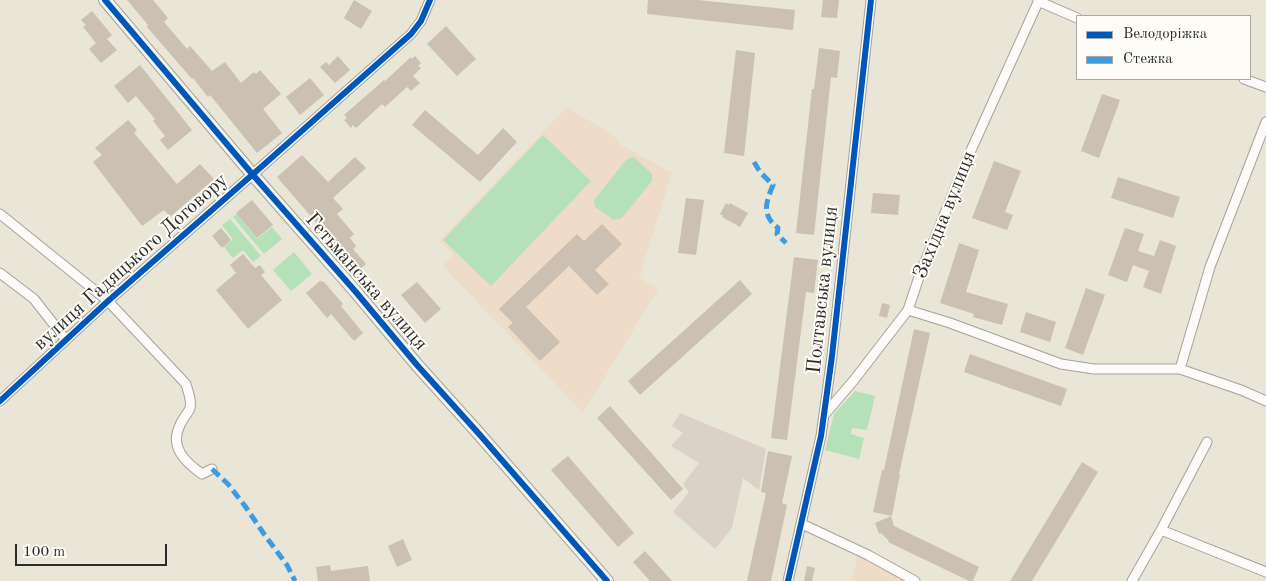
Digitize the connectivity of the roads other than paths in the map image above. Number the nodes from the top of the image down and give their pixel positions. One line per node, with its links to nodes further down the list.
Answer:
1 (105, 0): 9 (street, Гетьманська вулиця)
2 (430, 0): 9 (street, вулиця Гадяцького Договору)
3 (871, 0): 18 (street, Полтавська вулиця)
4 (1039, 1): 5 (street); 13 (street, Західна вулиця)
5 (1076, 18)
6 (1247, 80): 7 (street)
7 (1266, 86)
8 (1266, 122): 15 (street)
9 (253, 175): 12 (street, вулиця Гадяцького Договору); 24 (street, Гетьманська вулиця)
10 (0, 214): 12 (street, вулиця Гадяцького Договору)
11 (0, 273): 14 (street, вулиця Гадяцького Договору)
12 (108, 301): 14 (street, вулиця Гадяцького Договору); 20 (street, вулиця Гадяцького Договору)
13 (908, 310): 15 (street); 18 (street, Західна вулиця)
14 (66, 340): 17 (street, вулиця Гадяцького Договору)
15 (1180, 369): 16 (street)
16 (1266, 401)
17 (0, 402)
18 (825, 414): 21 (street, Полтавська вулиця)
19 (1206, 442): 22 (street)
20 (212, 469)
21 (802, 524): 25 (street, Полтавська вулиця); 26 (street)
22 (1161, 530): 23 (street); 27 (street)
23 (1266, 572)
24 (607, 581)
25 (788, 581)
26 (915, 581)
27 (1132, 581)

